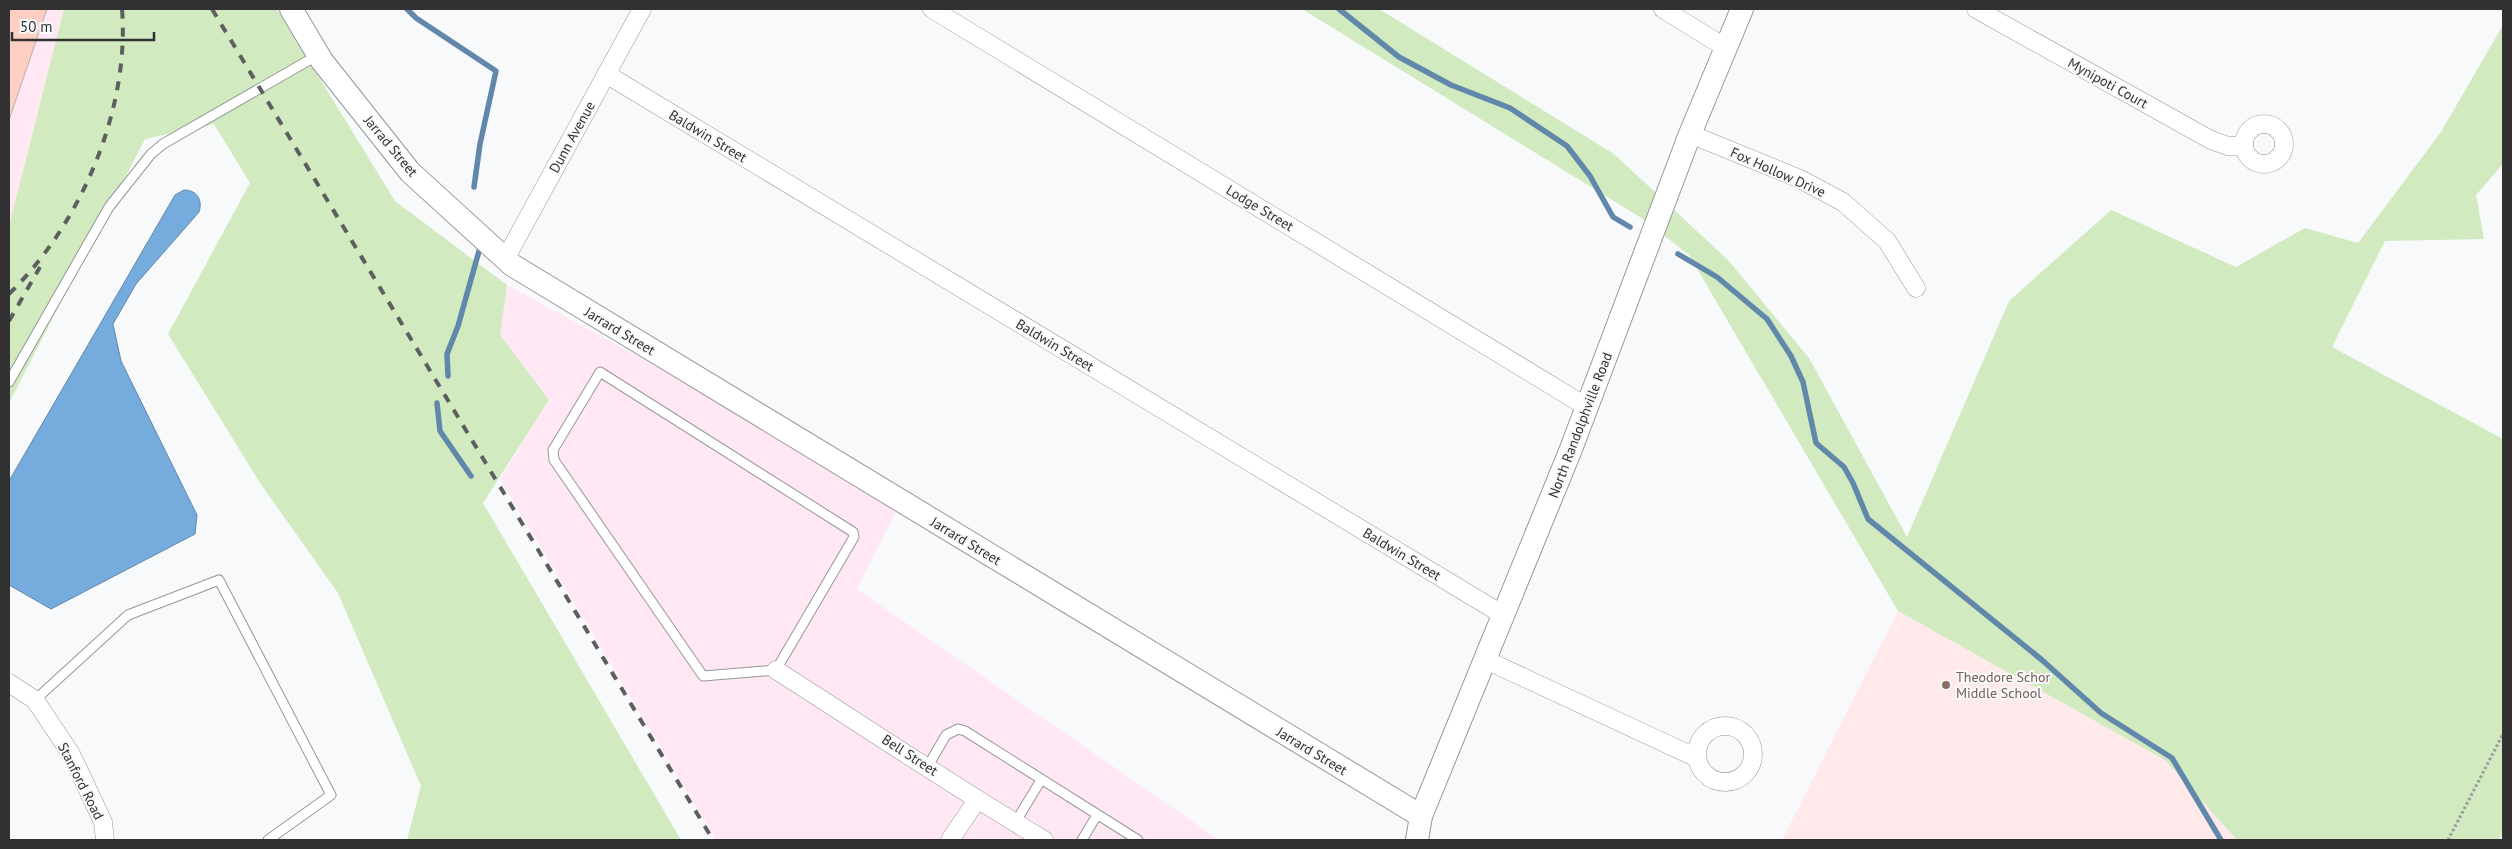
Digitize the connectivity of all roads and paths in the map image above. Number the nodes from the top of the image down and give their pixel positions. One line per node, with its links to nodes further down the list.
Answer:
1 (291, 9): 8 (street, Jarrad Street)
2 (642, 9): 9 (street, Dunn Avenue)
3 (932, 9): 15 (street, Lodge Street)
4 (1663, 9): 7 (street)
5 (1742, 9): 7 (street, North Randolphville Road)
6 (1976, 9): 11 (street, Mynipoti Court)
7 (1726, 48): 10 (street, North Randolphville Road)
8 (318, 54): 12 (street, Jarrad Street); 14 (lane)
9 (606, 74): 12 (street, Dunn Avenue); 16 (street, Baldwin Street)
10 (1690, 134): 13 (street, Fox Hollow Drive); 15 (street, North Randolphville Road)
11 (2244, 146)
12 (512, 266): 27 (street, Jarrard Street)
13 (1916, 288)
14 (9, 382)
15 (1587, 407): 16 (street, North Randolphville Road)
16 (1505, 616): 17 (street, North Randolphville Road)
17 (1486, 660): 22 (street); 27 (street, North Randolphville Road)
18 (776, 670): 18 (lane); 23 (street, Bell Street)
19 (9, 682): 20 (street, Stanford Road)
20 (35, 700): 29 (street, Stanford Road); 30 (lane)
21 (2503, 734): 36 (path)
22 (1696, 758)
23 (928, 766): 24 (lane); 25 (street, Bell Street)
24 (1041, 780): 26 (lane); 28 (lane)
25 (977, 800): 28 (street, Bell Street); 31 (street)
26 (1097, 815): 33 (lane); 34 (lane)
27 (1421, 816): 35 (street, North Randolphville Road)
28 (1016, 823): 32 (street, Bell Street)
29 (105, 840)
30 (268, 840)
31 (950, 840)
32 (1044, 840)
33 (1082, 840)
34 (1138, 840)
35 (1418, 840)
36 (2448, 840)

